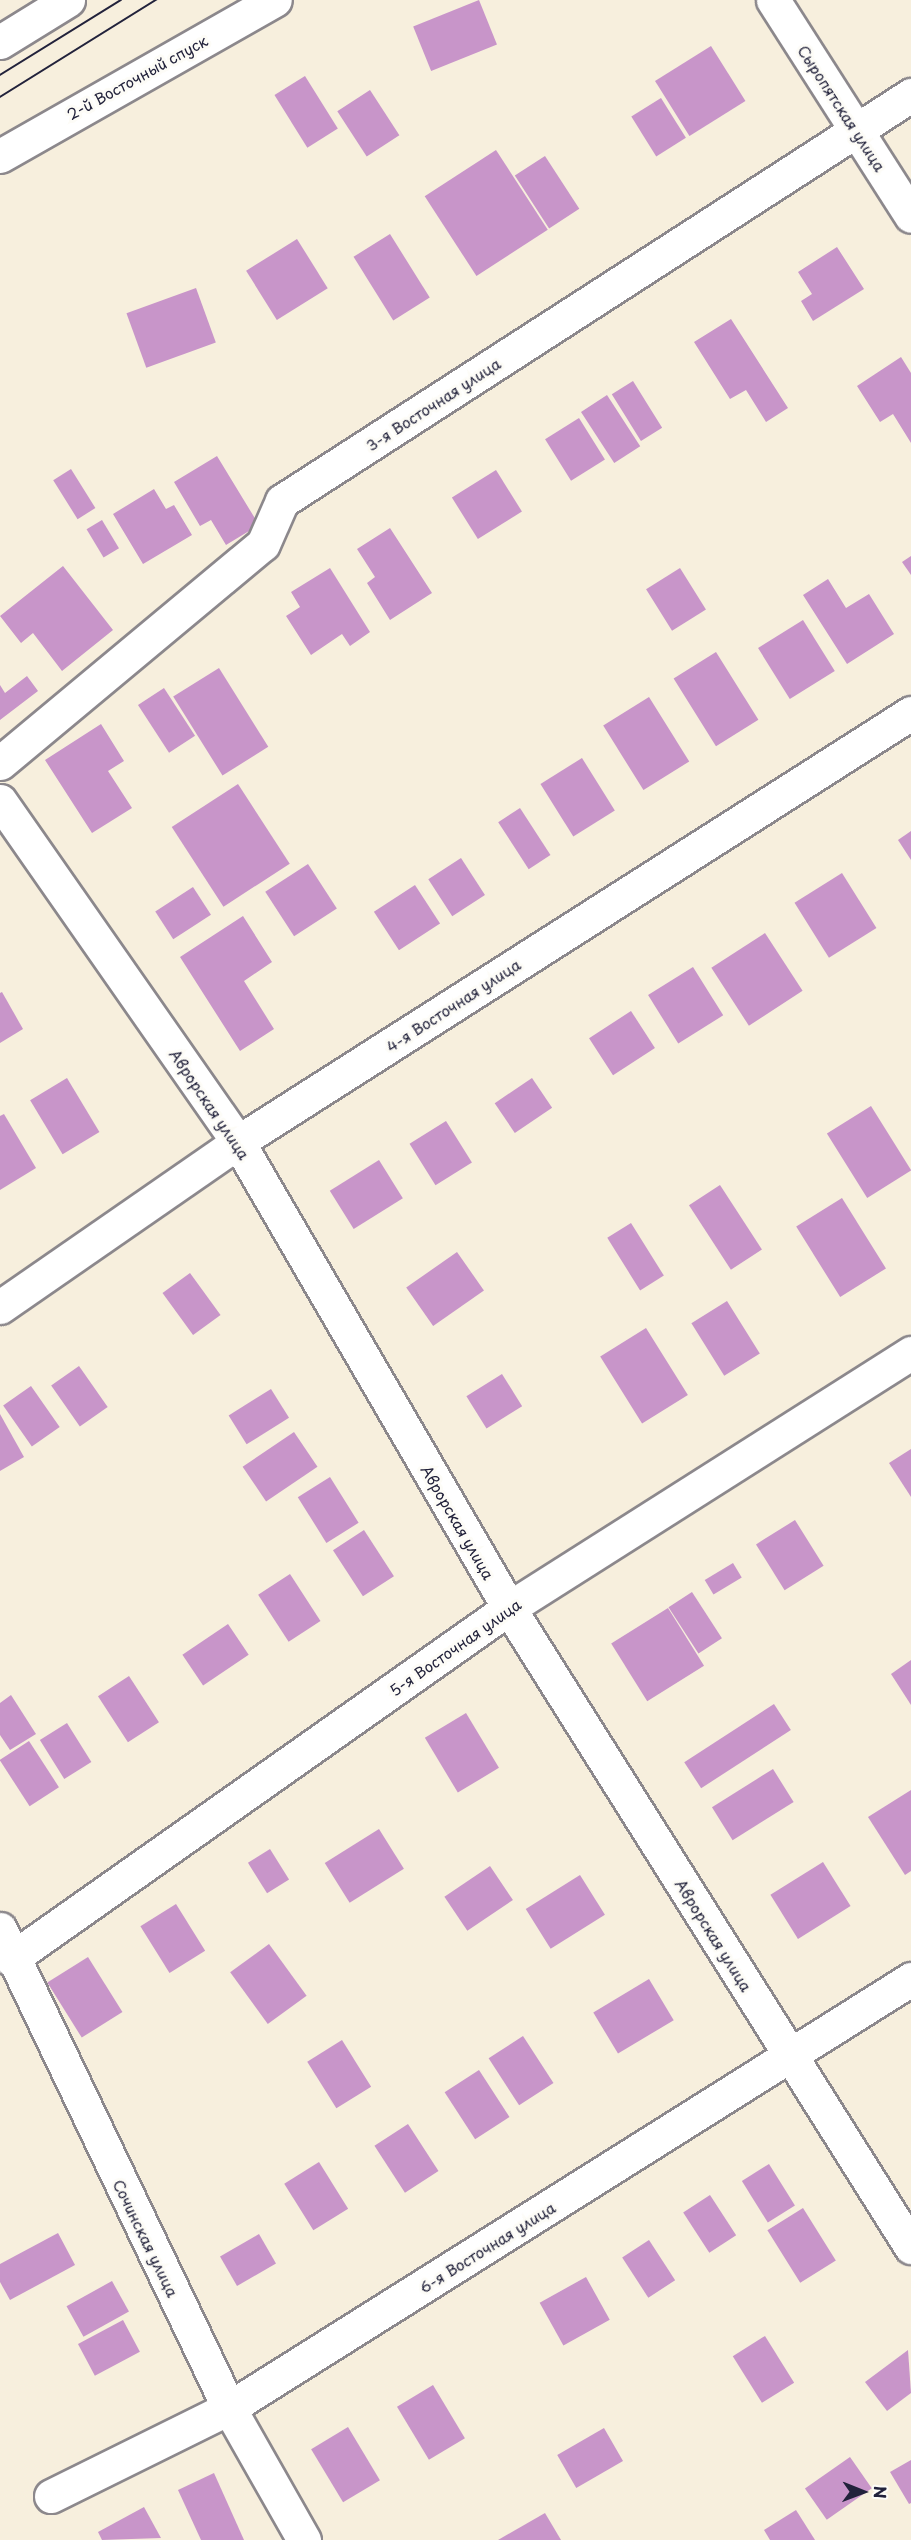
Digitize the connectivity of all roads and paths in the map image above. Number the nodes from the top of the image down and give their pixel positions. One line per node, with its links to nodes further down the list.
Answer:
1 (68, 0): 4 (street)
2 (275, 0): 7 (street, 2-й Восточный спуск)
3 (773, 0): 6 (street, Сыропятская улица)
4 (0, 42)
5 (911, 95): 6 (street, 3-я Восточная улица)
6 (857, 131): 8 (street, Сыропятская улица); 10 (street, 3-я Восточная улица)
7 (0, 156)
8 (911, 216)
9 (911, 713): 12 (street, 4-я Восточная улица)
10 (0, 763)
11 (0, 801): 12 (street, Аврорская улица)
12 (238, 1142): 13 (street, 4-я Восточная улица); 15 (street, Аврорская улица)
13 (0, 1307)
14 (911, 1353): 15 (street, 5-я Восточная улица)
15 (509, 1608): 16 (street, 5-я Восточная улица); 18 (street, Аврорская улица)
16 (5, 1944): 20 (street, Сочинская улица)
17 (911, 1979): 18 (street, 6-я Восточная улица)
18 (790, 2057): 19 (street, Аврорская улица); 20 (street, 6-я Восточная улица)
19 (911, 2247)
20 (229, 2408): 21 (street, 6-я Восточная улица); 22 (street, Сочинская улица)
21 (51, 2496)
22 (304, 2540)

